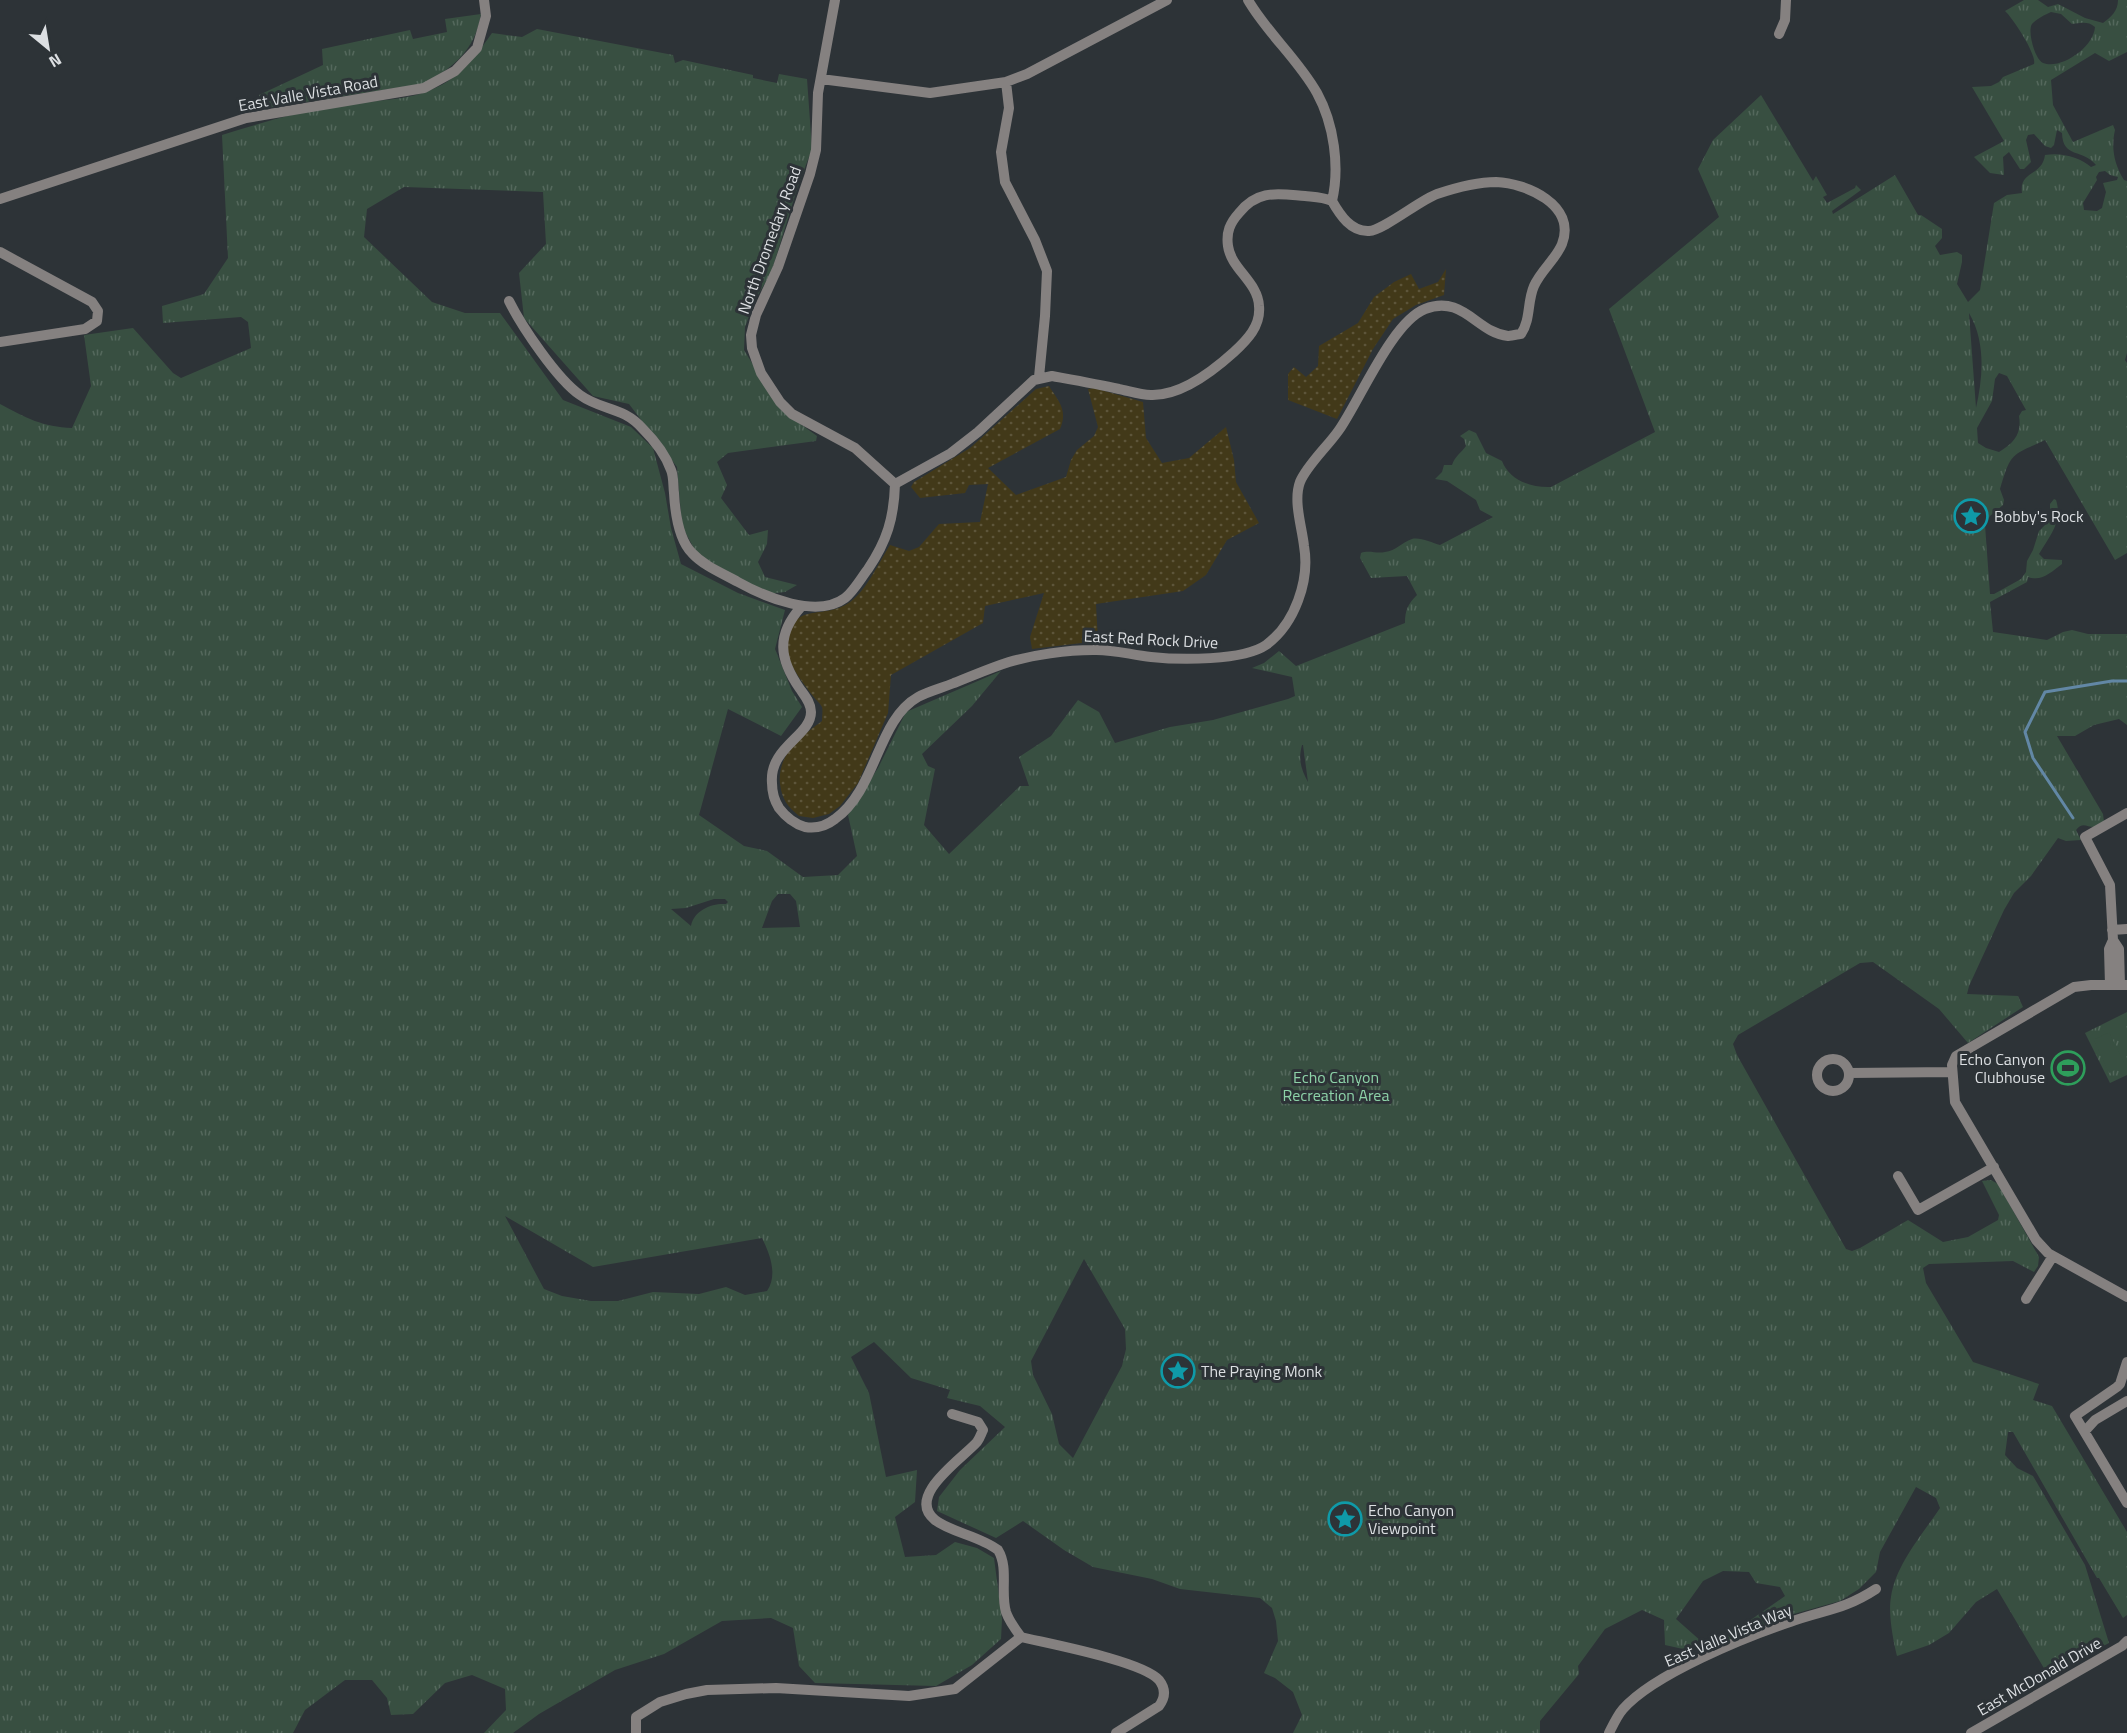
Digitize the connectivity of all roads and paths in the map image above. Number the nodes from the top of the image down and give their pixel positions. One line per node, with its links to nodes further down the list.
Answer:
1 (484, 0): 9 (street, East Valle Vista Road)
2 (835, 0): 7 (street, North Dromedary Road)
3 (1167, 0): 8 (street)
4 (1248, 0): 10 (street)
5 (1786, 0): 6 (street)
6 (1779, 34)
7 (821, 79): 8 (street); 15 (street, North Dromedary Road)
8 (1006, 81): 14 (street)
9 (0, 199)
10 (1332, 201): 14 (street); 16 (street, East Red Rock Drive)
11 (0, 252): 13 (street)
12 (509, 301): 16 (street)
13 (0, 342)
14 (1040, 377): 15 (street)
15 (895, 484): 16 (street)
16 (801, 607)
17 (2127, 813): 19 (street)
18 (2127, 929): 19 (street)
19 (2112, 935): 20 (street)
20 (2119, 985): 21 (street)
21 (1952, 1072): 22 (street); 23 (street)
22 (1849, 1073)
23 (1994, 1167): 24 (street); 25 (street)
24 (1898, 1176)
25 (2053, 1256): 26 (street); 27 (street)
26 (2127, 1297)
27 (2026, 1299)
28 (2127, 1364): 31 (street)
29 (2127, 1401): 31 (street)
30 (952, 1414): 34 (street)
31 (2085, 1431): 32 (street)
32 (2127, 1503)
33 (1876, 1589): 38 (street, East Valle Vista Way)
34 (1021, 1637): 36 (street); 37 (street)
35 (2125, 1644): 39 (street, East McDonald Drive)
36 (636, 1733)
37 (1116, 1733)
38 (1609, 1733)
39 (1971, 1733)

